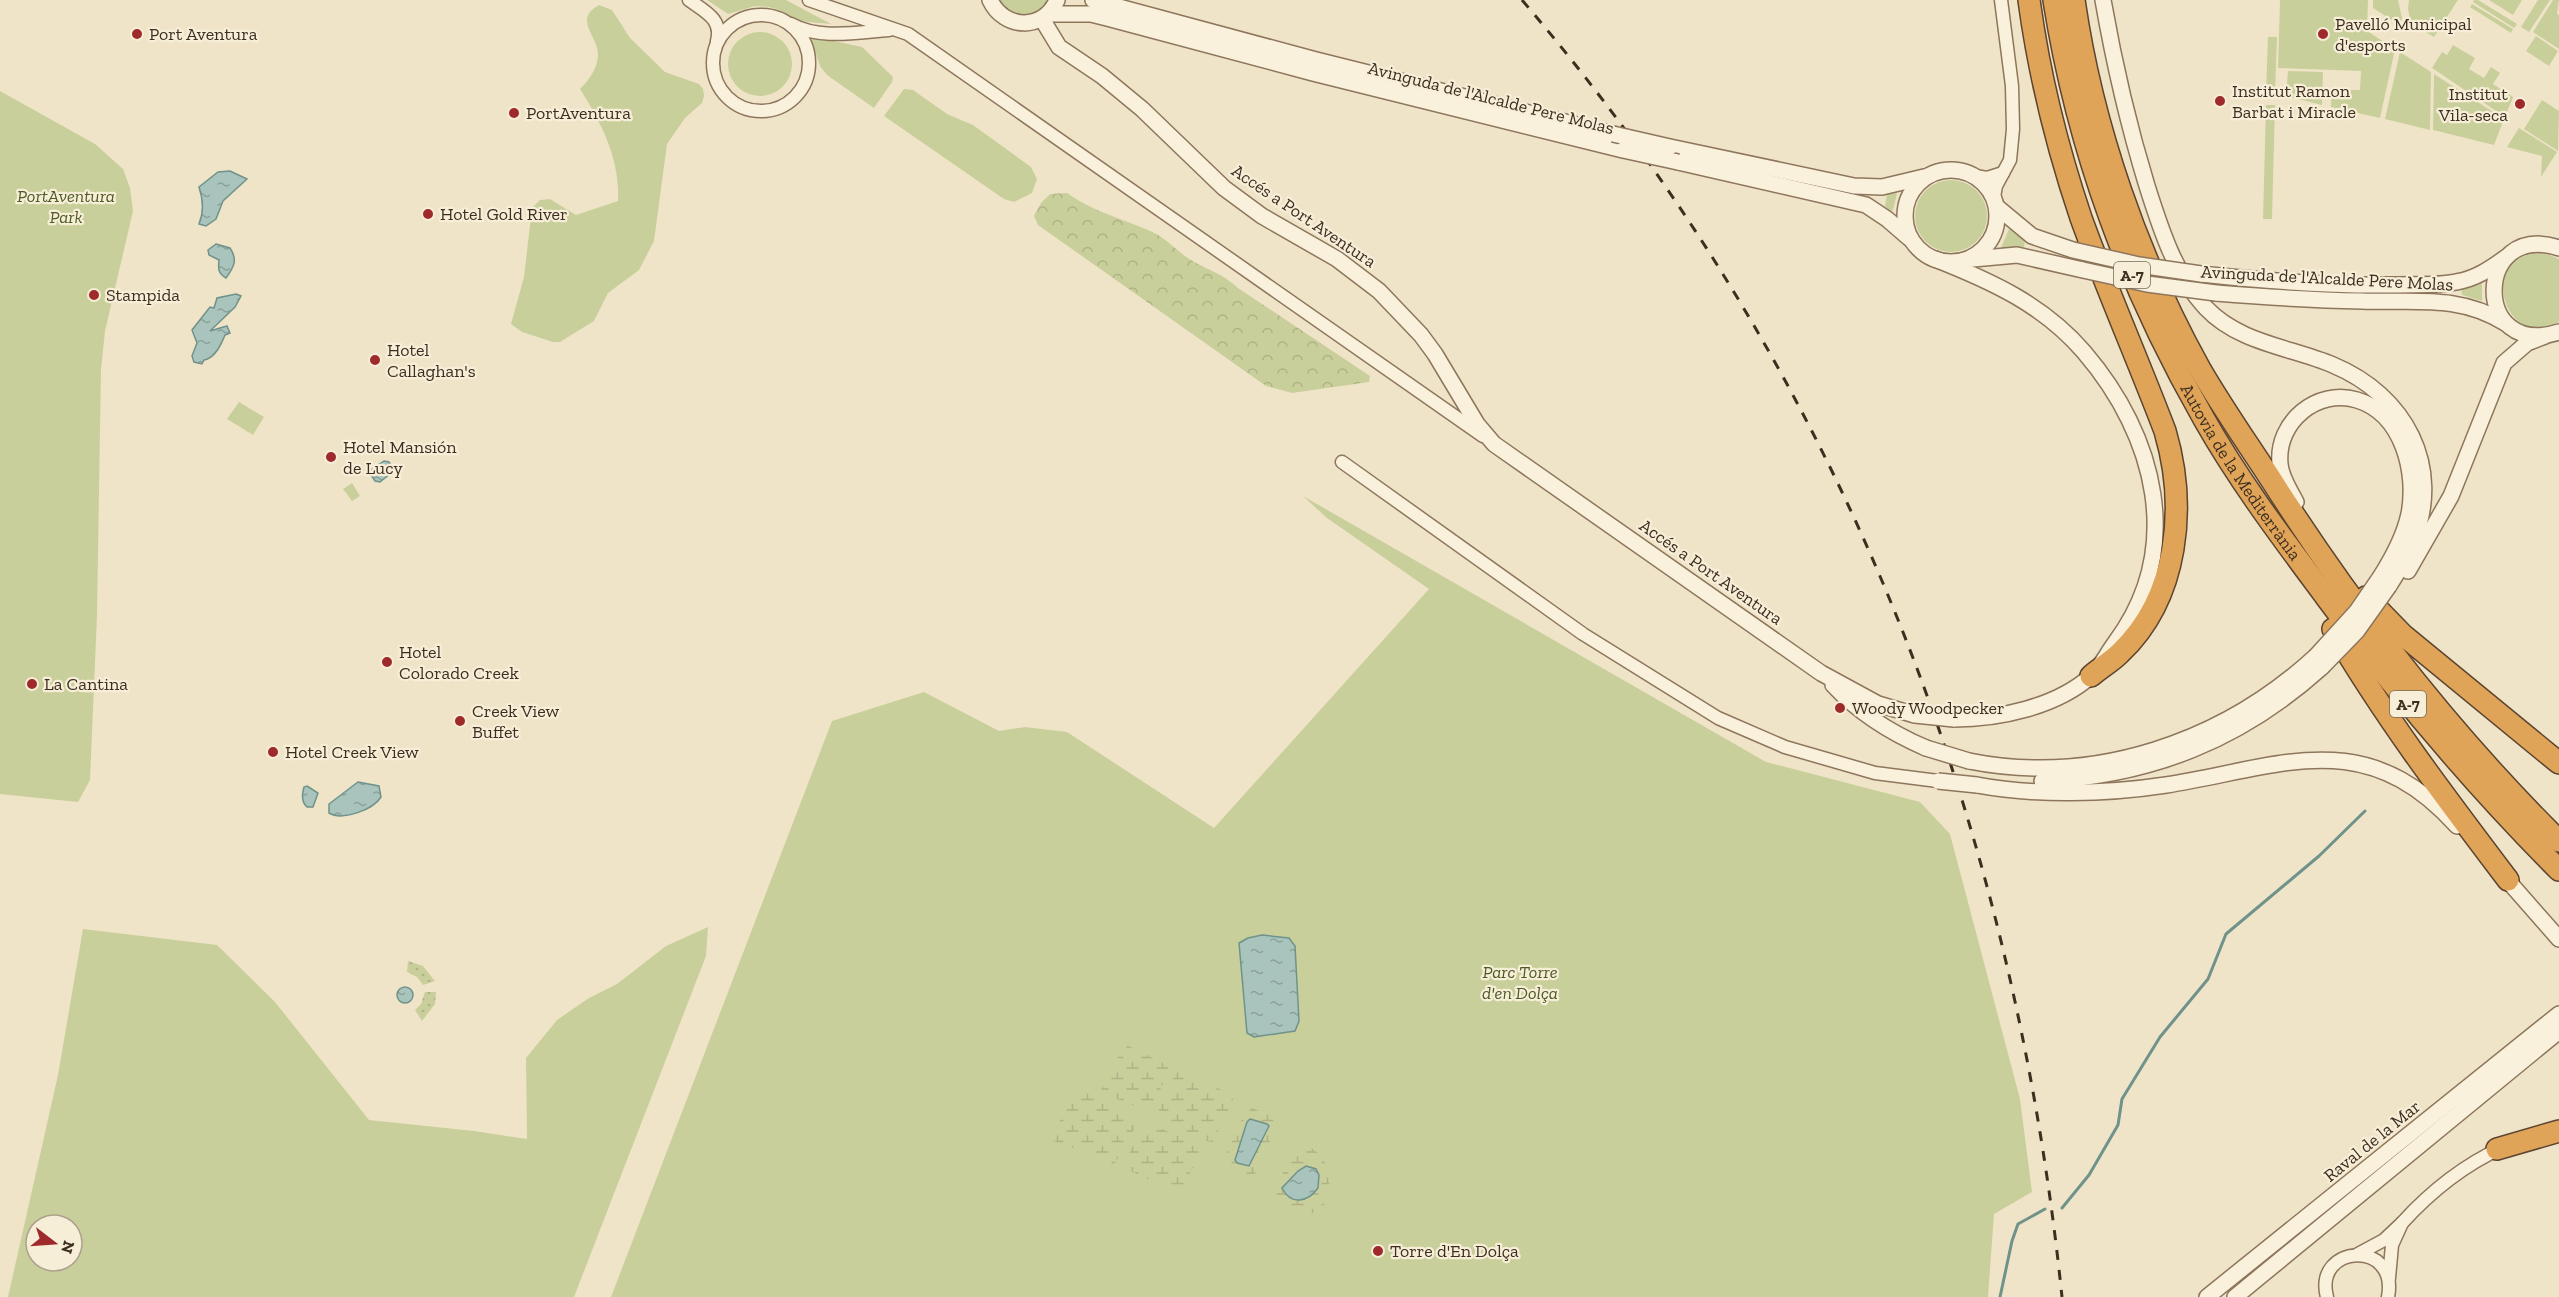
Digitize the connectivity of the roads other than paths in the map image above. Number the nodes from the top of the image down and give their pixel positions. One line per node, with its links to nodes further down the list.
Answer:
1 (689, 0): 15 (street)
2 (809, 0): 14 (street, Accés a Port Aventura)
3 (990, 0): 12 (street, Avinguda de l'Alcalde Pere Molas)
4 (1058, 0): 12 (street)
5 (1093, 0): 18 (street, Avinguda de l'Alcalde Pere Molas, bridge)
6 (2001, 0): 17 (street)
7 (2029, 0): 36 (highway)
8 (2054, 0): 32 (highway, Autovia de la Mediterrània / A-7)
9 (2074, 0): 16 (highway, Autovia de la Mediterrània / A-7)
10 (2084, 0): 16 (highway)
11 (2103, 0): 33 (street)
12 (1045, 16): 21 (street, Avinguda de l'Alcalde Pere Molas, bridge); 28 (street, Accés a Port Aventura)
13 (783, 20): 14 (street); 15 (street); 15 (street)
14 (893, 29): 28 (street, Accés a Port Aventura)
15 (717, 41)
16 (2085, 63): 30 (highway, Autovia de la Mediterrània / A-7)
17 (2004, 173): 19 (street); 20 (street)
18 (1930, 175): 19 (street); 21 (street)
19 (1975, 176): 20 (street)
20 (1995, 202): 23 (street, Avinguda de l'Alcalde Pere Molas, bridge); 25 (street)
21 (1913, 243): 24 (street)
22 (2559, 248): 23 (street, Avinguda de l'Alcalde Pere Molas)
23 (2505, 258): 26 (street)
24 (1935, 260): 25 (street); 36 (street)
25 (1967, 260): 26 (street, Avinguda de l'Alcalde Pere Molas, bridge)
26 (2505, 323): 27 (street, Avinguda de l'Alcalde Pere Molas)
27 (2552, 334): 33 (street)
28 (1494, 444): 35 (street, Accés a Port Aventura)
29 (1342, 462): 39 (street)
30 (2266, 471): 31 (highway); 41 (highway, Autovia de la Mediterrània / A-7)
31 (2297, 505): 33 (street); 38 (highway)
32 (2273, 525): 42 (highway, Autovia de la Mediterrània / A-7); 43 (highway)
33 (2388, 584): 34 (street, bridge); 34 (street, bridge)
34 (2319, 661): 37 (street)
35 (1821, 673): 36 (street, Accés a Port Aventura, bridge); 37 (street, bridge)
36 (2091, 676)
37 (2172, 751): 40 (street)
38 (2559, 764)
39 (1938, 781): 40 (street, bridge)
40 (1977, 785): 43 (street)
41 (2559, 841)
42 (2559, 870)
43 (2508, 880): 44 (street)
44 (2559, 939)
45 (2559, 1014): 54 (street, Raval de la Mar)
46 (2559, 1031): 55 (street, Raval de la Mar)
47 (2559, 1122): 49 (street)
48 (2559, 1131): 49 (highway)
49 (2497, 1149): 50 (street)
50 (2402, 1223): 51 (street); 53 (street)
51 (2355, 1254): 52 (street); 53 (street)
52 (2326, 1279): 56 (street); 57 (street)
53 (2389, 1279): 58 (street)
54 (2207, 1297)
55 (2235, 1297)
56 (2320, 1297)
57 (2326, 1297)
58 (2388, 1297)

